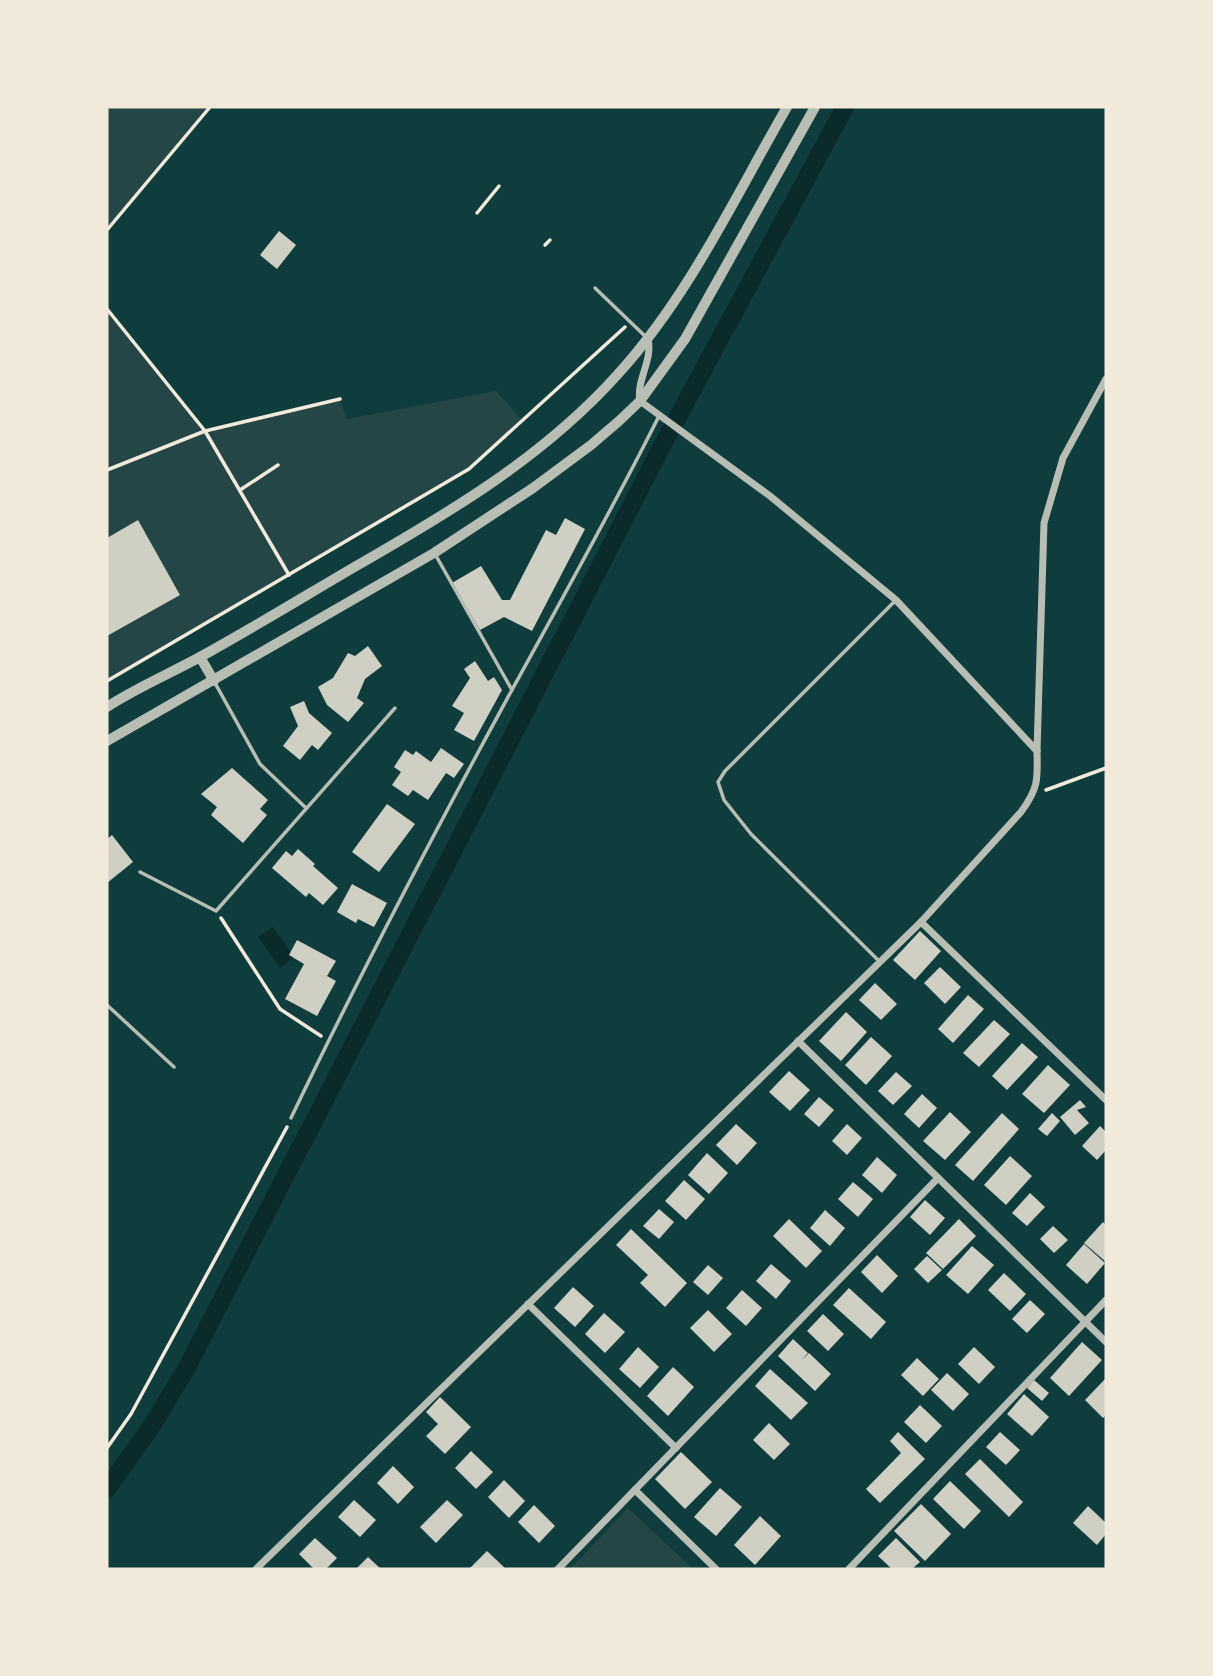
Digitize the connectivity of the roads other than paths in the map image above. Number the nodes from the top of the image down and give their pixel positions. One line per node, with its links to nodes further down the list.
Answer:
1 (787, 107): 4 (street)
2 (815, 107): 6 (street)
3 (595, 288): 4 (lane)
4 (648, 339): 6 (street); 10 (street)
5 (1106, 379): 16 (street)
6 (640, 401): 7 (street); 8 (street)
7 (661, 417): 9 (street); 12 (lane)
8 (434, 553): 11 (street); 12 (lane)
9 (896, 600): 16 (street); 20 (lane)
10 (200, 657): 11 (street); 13 (street)
11 (214, 681): 15 (street); 17 (lane)
12 (512, 690): 25 (lane)
13 (107, 707)
14 (395, 708): 17 (lane)
15 (107, 741)
16 (1037, 751): 19 (street)
17 (306, 808): 18 (lane)
18 (140, 872)
19 (921, 922): 20 (street); 24 (street)
20 (880, 962): 22 (street)
21 (107, 1005): 23 (lane)
22 (798, 1041): 26 (street); 28 (street)
23 (174, 1067)
24 (1106, 1100)
25 (292, 1118)
26 (938, 1178): 29 (street); 31 (street)
27 (1106, 1300): 29 (street)
28 (528, 1304): 31 (street); 33 (street)
29 (1086, 1322): 30 (street); 36 (street)
30 (1106, 1342)
31 (676, 1448): 32 (street)
32 (635, 1490): 34 (street); 35 (street)
33 (256, 1569)
34 (558, 1569)
35 (716, 1569)
36 (849, 1569)

